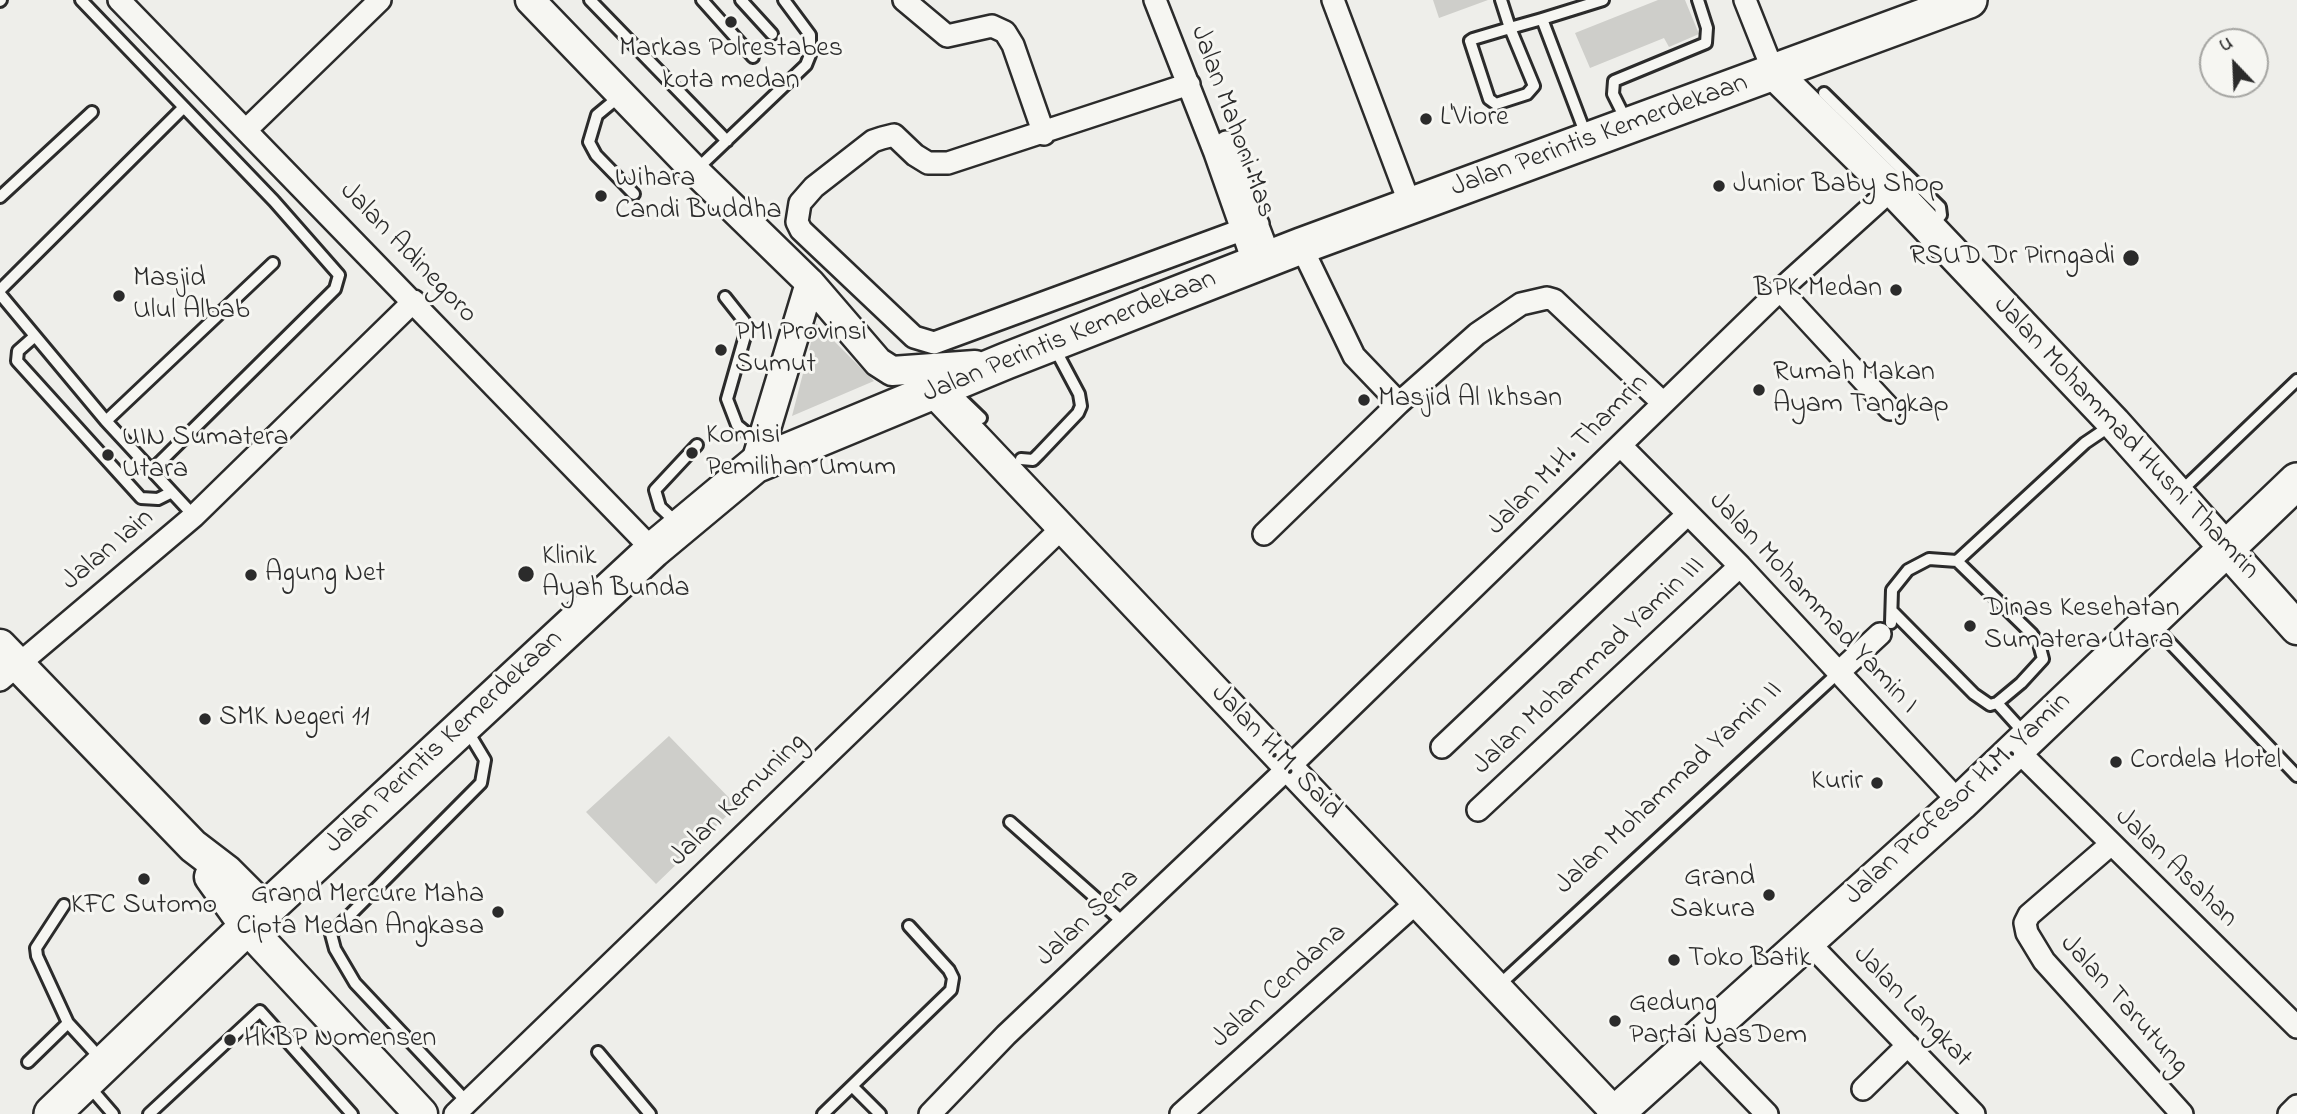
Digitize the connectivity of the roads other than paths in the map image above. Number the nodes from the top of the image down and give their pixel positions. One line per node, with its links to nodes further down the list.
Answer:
1 (81, 0): 26 (lane)
2 (119, 0): 29 (street, Jalan Adinegoro)
3 (380, 0): 29 (street)
4 (590, 0): 31 (lane)
5 (741, 0): 20 (lane)
6 (784, 0): 31 (lane)
7 (904, 0): 30 (street)
8 (1155, 0): 23 (street, Jalan Mahoni Mas)
9 (1170, 0): 38 (street, Jalan Mahoni Mas)
10 (1333, 0): 37 (street)
11 (1501, 0): 19 (lane)
12 (1603, 0): 18 (lane)
13 (1698, 0): 28 (lane)
14 (1745, 0): 22 (street)
15 (1969, 0): 22 (main road, Jalan Perintis Kemerdekaan)
16 (707, 2): 21 (lane)
17 (539, 3): 25 (street)
18 (1542, 19): 19 (lane); 32 (lane)
19 (1510, 28): 19 (lane)
20 (772, 34)
21 (752, 57)
22 (1774, 73): 28 (main road, Jalan Perintis Kemerdekaan); 34 (main road, Jalan Mohammad Husni Thamrin)
23 (1189, 84): 30 (street); 38 (street, Jalan Mahoni Mas)
24 (1824, 93): 39 (lane)
25 (622, 94): 33 (street); 35 (lane)
26 (182, 109): 44 (lane); 62 (lane)
27 (92, 112): 36 (lane)
28 (1629, 125): 32 (main road, Jalan Perintis Kemerdekaan)
29 (246, 130): 46 (street, Jalan Adinegoro)
30 (1044, 134): 38 (street)
31 (727, 141): 33 (lane)
32 (1589, 141): 37 (main road, Jalan Perintis Kemerdekaan)
33 (695, 171): 42 (street)
34 (1892, 189): 39 (main road, Jalan Mohammad Husni Thamrin); 43 (street, Jalan M.H. Thamrin)
35 (634, 194)
36 (0, 197)
37 (1410, 207): 40 (main road, Jalan Perintis Kemerdekaan)
38 (1249, 227): 40 (street, Jalan Mahoni Mas)
39 (1930, 228): 57 (main road, Jalan Mohammad Husni Thamrin)
40 (1275, 256): 48 (main road, Jalan Perintis Kemerdekaan); 53 (street, Jalan Mahoni Mas)
41 (273, 264): 56 (lane)
42 (810, 283): 49 (street); 60 (street)
43 (1780, 290): 52 (street, Jalan M.H. Thamrin); 54 (street)
44 (0, 292): 47 (lane)
45 (725, 297): 60 (lane)
46 (414, 301): 67 (street, Jalan Iain); 72 (street, Jalan Adinegoro)
47 (35, 336): 56 (lane); 64 (lane)
48 (1052, 343): 49 (main road, Jalan Perintis Kemerdekaan); 61 (lane)
49 (1006, 361): 51 (main road, Jalan Perintis Kemerdekaan)
50 (2297, 380): 65 (lane)
51 (940, 389): 55 (lane); 60 (main road, Jalan Perintis Kemerdekaan); 69 (street, Jalan H.M. Said)
52 (1662, 403): 53 (street); 59 (street, Jalan M.H. Thamrin)
53 (1399, 404): 70 (street)
54 (1891, 410)
55 (981, 418)
56 (106, 421): 62 (lane)
57 (2115, 423): 65 (main road, Jalan Mohammad Husni Thamrin); 73 (lane)
58 (697, 445): 68 (lane)
59 (1621, 446): 66 (street, Jalan Mohammad Yamin I); 84 (street, Jalan M.H. Thamrin)
60 (758, 455): 68 (main road, Jalan Perintis Kemerdekaan)
61 (1021, 458)
62 (152, 470): 64 (lane)
63 (2297, 481): 71 (main road, Jalan Profesor H.M. Yamin)
64 (172, 492): 67 (lane)
65 (2177, 496): 71 (main road, Jalan Mohammad Husni Thamrin)
66 (1688, 514): 74 (street, Jalan Mohammad Yamin I); 83 (street)
67 (194, 516): 78 (street, Jalan Iain)
68 (680, 526): 72 (main road, Jalan Perintis Kemerdekaan)
69 (1062, 528): 84 (street, Jalan H.M. Said); 107 (street, Jalan Kemuning)
70 (1265, 534)
71 (2228, 548): 75 (main road, Jalan Profesor H.M. Yamin); 77 (main road, Jalan Mohammad Husni Thamrin)
72 (653, 550): 81 (main road, Jalan Perintis Kemerdekaan)
73 (1957, 561): 76 (lane); 80 (lane)
74 (1740, 566): 79 (street, Jalan Mohammad Yamin I); 87 (street, Jalan Mohammad Yamin III)
75 (2150, 621): 82 (main road, Jalan Profesor H.M. Yamin); 85 (lane)
76 (1888, 623): 79 (street, Jalan Mohammad Yamin II); 80 (lane)
77 (2297, 628)
78 (6, 664): 92 (main road)
79 (1838, 673): 86 (street, Jalan Mohammad Yamin I); 96 (lane, Jalan Mohammad Yamin II)
80 (1997, 703): 82 (lane)
81 (464, 726): 92 (main road, Jalan Perintis Kemerdekaan); 107 (lane)
82 (2022, 743): 86 (main road, Jalan Profesor H.M. Yamin); 89 (street, Jalan Asahan)
83 (1442, 747)
84 (1288, 768): 90 (street, Jalan H.M. Said); 93 (street, Jalan Sena)
85 (2297, 776)
86 (1960, 803): 95 (main road, Jalan Profesor H.M. Yamin)
87 (1478, 810)
88 (1010, 821): 93 (lane)
89 (2110, 845): 98 (street, Jalan Asahan); 121 (street, Jalan Tarutung)
90 (1418, 902): 96 (street, Jalan H.M. Said); 117 (street, Jalan Cendana)
91 (64, 905): 97 (lane)
92 (256, 919): 103 (main road, Jalan Perintis Kemerdekaan); 113 (main road)
93 (1125, 924): 108 (street, Jalan Sena)
94 (909, 926): 104 (lane)
95 (1807, 942): 99 (main road, Jalan Profesor H.M. Yamin); 100 (street, Jalan Langkat)
96 (1498, 986): 118 (street, Jalan H.M. Said)
97 (68, 1023): 102 (lane); 103 (lane)
98 (2297, 1027)
99 (1696, 1041): 118 (main road, Jalan Profesor H.M. Yamin); 119 (street)
100 (1908, 1045): 105 (street); 120 (street, Jalan Langkat)
101 (598, 1052): 114 (lane)
102 (28, 1062)
103 (95, 1073): 109 (main road, Jalan Perintis Kemerdekaan); 110 (lane)
104 (854, 1088): 115 (lane); 116 (lane)
105 (1863, 1089)
106 (2297, 1106): 122 (street)
107 (461, 1108)
108 (937, 1112)
109 (52, 1114)
110 (113, 1114)
111 (149, 1114): 112 (lane)
112 (352, 1114)
113 (421, 1114)
114 (650, 1114)
115 (823, 1114)
116 (880, 1114)
117 (1181, 1114)
118 (1616, 1114)
119 (1768, 1114)
120 (1974, 1114)
121 (2182, 1114)
122 (2289, 1114)

